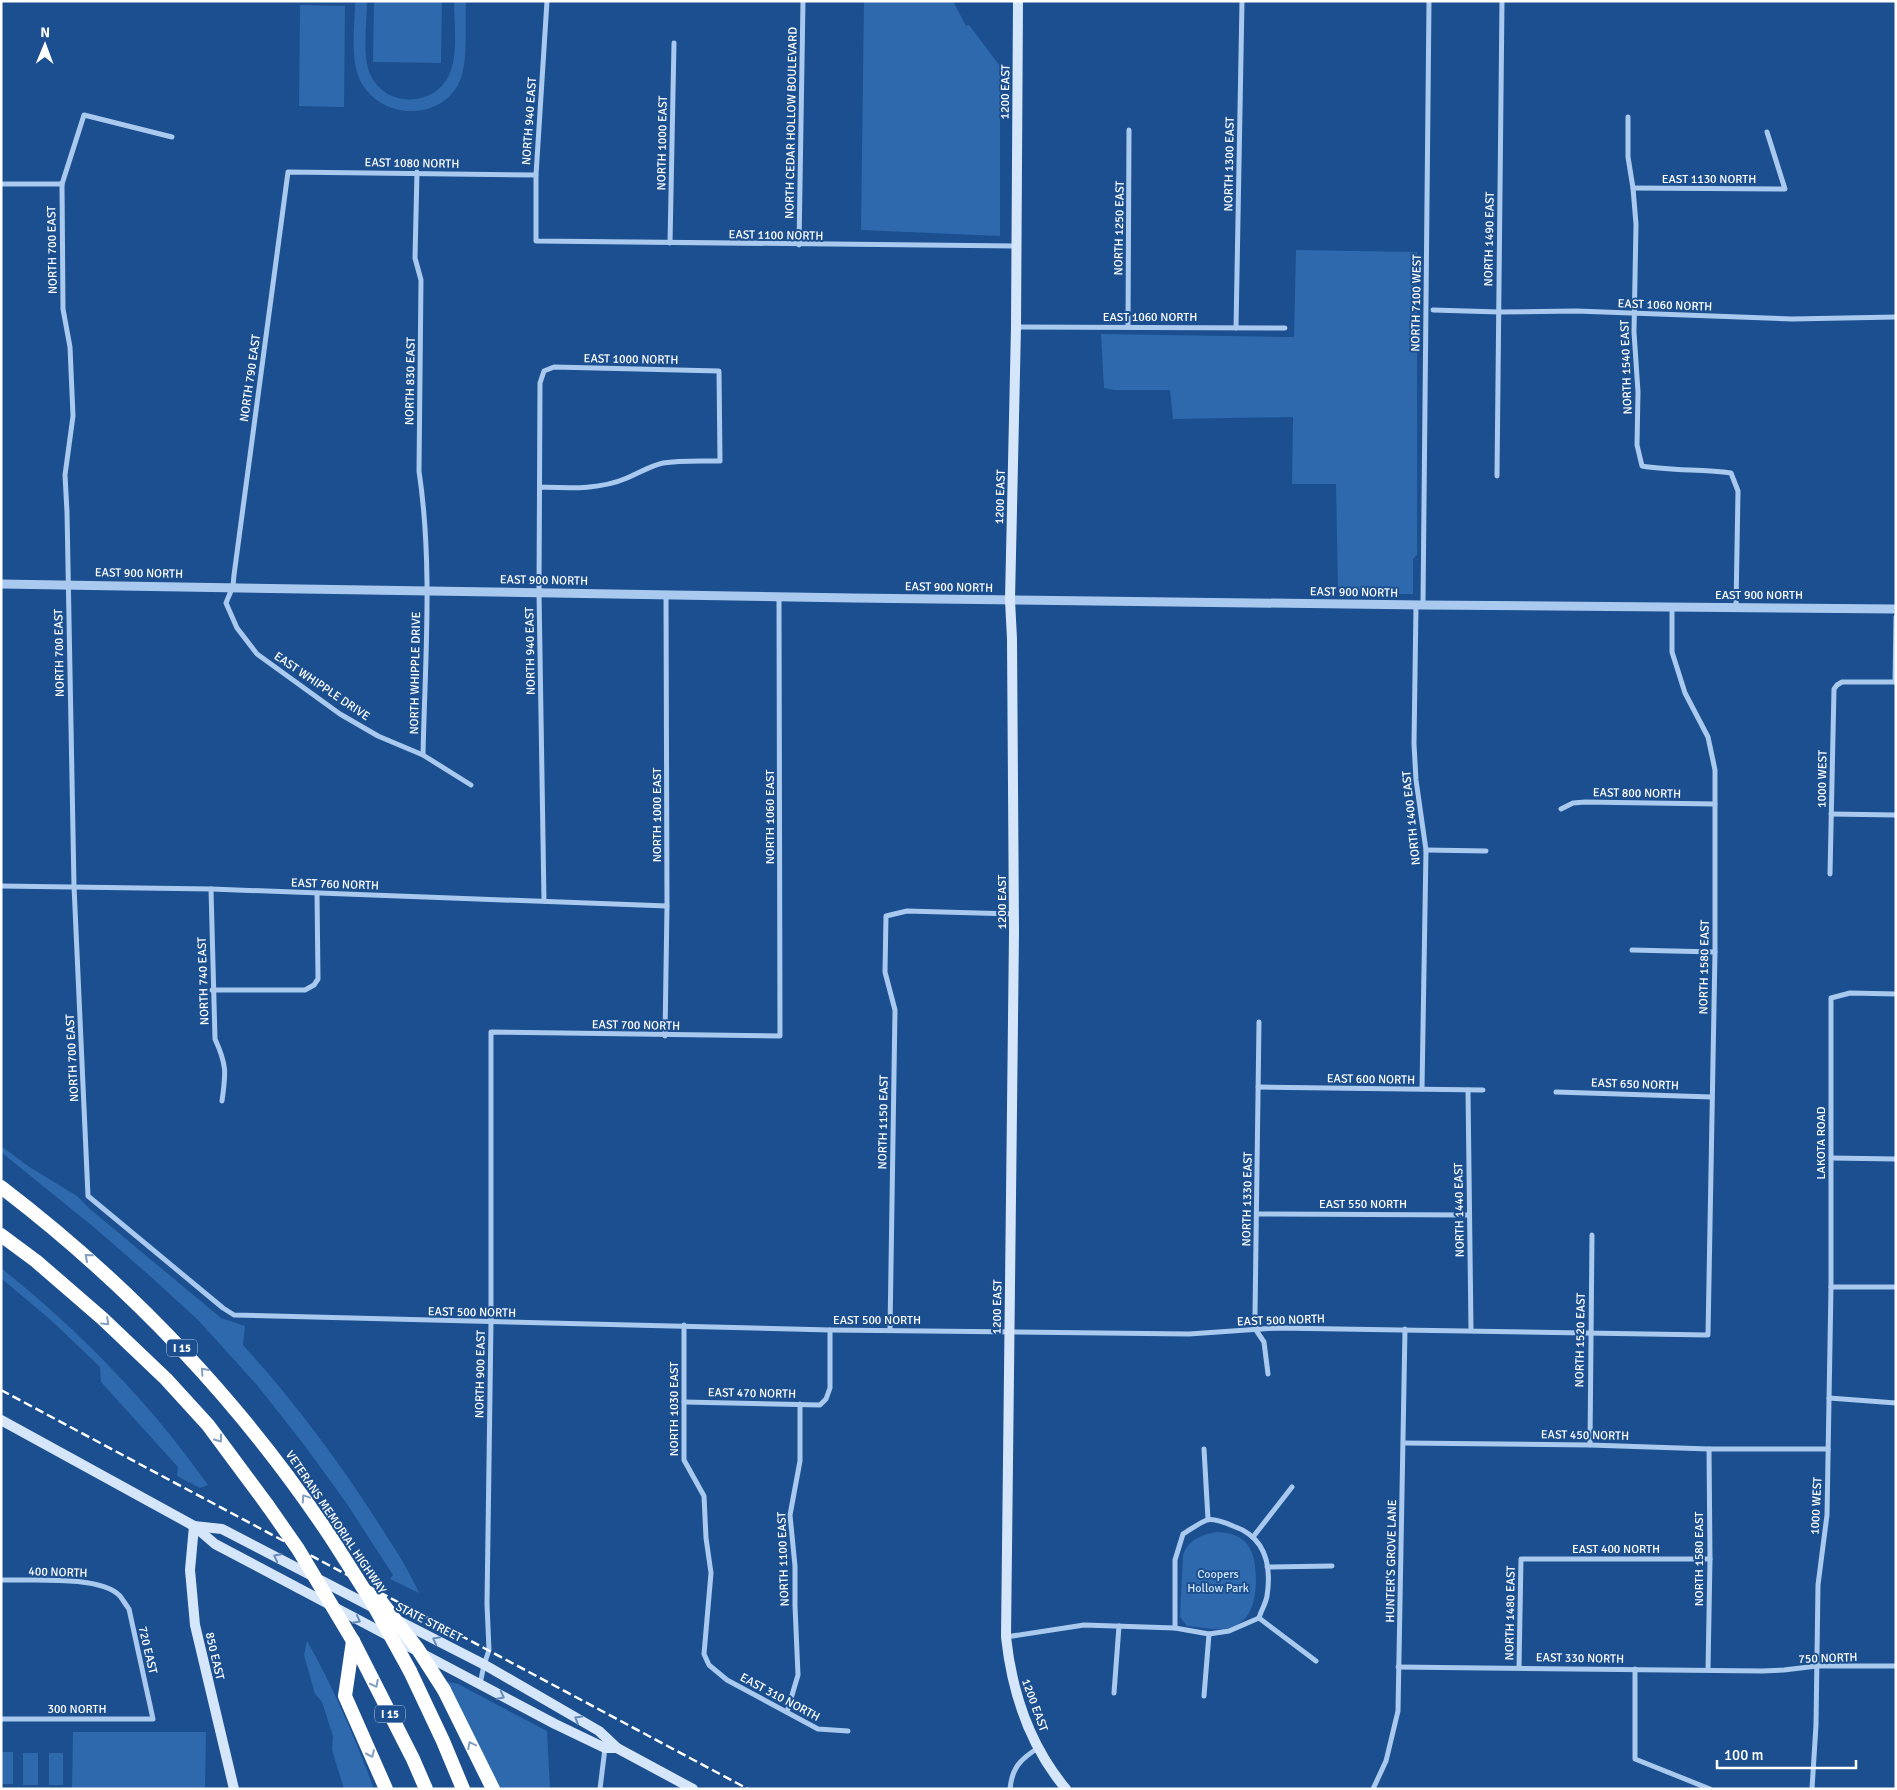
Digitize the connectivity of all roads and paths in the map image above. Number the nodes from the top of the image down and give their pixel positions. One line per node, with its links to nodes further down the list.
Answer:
1 (547, 1): 14 (street, NORTH 940 EAST)
2 (803, 1): 20 (street, NORTH CEDAR HOLLOW BOULEVARD)
3 (1018, 1): 21 (main road, 1200 EAST)
4 (1242, 1): 28 (street, NORTH 1300 EAST)
5 (1429, 1): 41 (street, NORTH 7100 WEST)
6 (1502, 1): 23 (street, NORTH 1490 EAST)
7 (674, 43): 19 (street, NORTH 1000 EAST)
8 (1628, 117): 17 (street, NORTH 1540 EAST)
9 (1130, 130): 27 (street, NORTH 1250 EAST)
10 (1767, 132): 17 (street, EAST 1130 NORTH)
11 (172, 137): 16 (street, NORTH 700 EAST)
12 (288, 172): 13 (street, EAST 1080 NORTH); 35 (street, NORTH 790 EAST)
13 (417, 172): 14 (street, EAST 1080 NORTH); 36 (street, NORTH 830 EAST)
14 (536, 175): 18 (street, NORTH 940 EAST)
15 (1, 184): 16 (street)
16 (62, 184): 34 (street, NORTH 700 EAST)
17 (1633, 188): 24 (street, NORTH 1540 EAST)
18 (536, 241): 19 (street, EAST 1100 NORTH)
19 (670, 243): 20 (street, EAST 1100 NORTH)
20 (799, 245): 21 (street, EAST 1100 NORTH)
21 (1016, 246): 26 (main road, 1200 EAST)
22 (1433, 310): 23 (street, EAST 1060 NORTH)
23 (1498, 312): 24 (street, EAST 1060 NORTH); 31 (street, NORTH 1490 EAST)
24 (1634, 314): 25 (street, EAST 1060 NORTH); 43 (street, NORTH 1540 EAST)
25 (1896, 317)
26 (1016, 327): 27 (street, EAST 1060 NORTH); 40 (main road, 1200 EAST)
27 (1128, 327): 28 (street, EAST 1060 NORTH)
28 (1236, 328): 29 (street, EAST 1060 NORTH)
29 (1285, 328)
30 (544, 370): 32 (street, NORTH 940 EAST); 32 (street, EAST 1000 NORTH)
31 (1497, 476)
32 (540, 487): 37 (street, NORTH 940 EAST)
33 (1, 584): 34 (street, EAST 900 NORTH)
34 (68, 585): 35 (street, EAST 900 NORTH); 57 (street, NORTH 700 EAST)
35 (233, 586): 36 (street, EAST 900 NORTH); 47 (street, EAST WHIPPLE DRIVE)
36 (426, 590): 37 (street, EAST 900 NORTH); 47 (street, NORTH WHIPPLE DRIVE)
37 (539, 592): 38 (street, EAST 900 NORTH); 60 (street, NORTH 940 EAST)
38 (666, 595): 39 (street, EAST 900 NORTH); 61 (street, NORTH 1000 EAST)
39 (779, 597): 40 (street, EAST 900 NORTH); 70 (street, NORTH 1060 EAST)
40 (1010, 600): 41 (street, EAST 900 NORTH); 62 (main road, 1200 EAST)
41 (1419, 605): 42 (street, EAST 900 NORTH); 53 (street, NORTH 1400 EAST)
42 (1672, 607): 43 (street, EAST 900 NORTH); 49 (street, NORTH 1580 EAST)
43 (1736, 607): 44 (street, EAST 900 NORTH)
44 (1896, 609)
45 (1896, 617): 46 (street)
46 (1895, 682): 51 (street, 1000 WEST)
47 (423, 755): 48 (street, EAST WHIPPLE DRIVE)
48 (471, 785)
49 (1715, 804): 50 (street, EAST 800 NORTH); 64 (street, NORTH 1580 EAST)
50 (1561, 809)
51 (1831, 814): 52 (street); 55 (street, 1000 WEST)
52 (1896, 815)
53 (1426, 850): 54 (street); 72 (street, NORTH 1400 EAST)
54 (1486, 851)
55 (1830, 874)
56 (1, 886): 57 (street, EAST 760 NORTH)
57 (74, 886): 58 (street, EAST 760 NORTH); 81 (street, NORTH 700 EAST)
58 (211, 889): 59 (street, EAST 760 NORTH); 65 (street, NORTH 740 EAST)
59 (317, 893): 60 (street, EAST 760 NORTH); 65 (street)
60 (544, 902): 61 (street, EAST 760 NORTH)
61 (667, 906): 69 (street, NORTH 1000 EAST)
62 (1014, 914): 91 (street, NORTH 1150 EAST); 95 (main road, 1200 EAST)
63 (1632, 950): 64 (street)
64 (1715, 952): 76 (street, NORTH 1580 EAST)
65 (212, 990): 77 (street, NORTH 740 EAST)
66 (1896, 994): 78 (street, LAKOTA ROAD)
67 (1259, 1022): 71 (street, NORTH 1330 EAST)
68 (491, 1032): 69 (street, EAST 700 NORTH); 88 (street, NORTH 900 EAST)
69 (665, 1036): 70 (street, EAST 700 NORTH)
70 (780, 1036)
71 (1258, 1087): 72 (street, EAST 600 NORTH); 82 (street, NORTH 1330 EAST)
72 (1422, 1089): 73 (street, EAST 600 NORTH)
73 (1468, 1090): 74 (street, EAST 600 NORTH); 83 (street, NORTH 1440 EAST)
74 (1483, 1090)
75 (1556, 1092): 76 (street, EAST 650 NORTH)
76 (1712, 1097): 97 (street, NORTH 1580 EAST)
77 (222, 1101)
78 (1831, 1158): 79 (street); 86 (street, LAKOTA ROAD)
79 (1896, 1159)
80 (1, 1187): 117 (highway, VETERANS MEMORIAL HIGHWAY / I 15, one-way to 80, bridge)
81 (88, 1196): 88 (street, EAST 500 NORTH)
82 (1257, 1214): 83 (street, EAST 550 NORTH); 92 (street, NORTH 1330 EAST)
83 (1469, 1215): 94 (street, NORTH 1440 EAST)
84 (1, 1235): 125 (highway, I 15, one-way to 125, bridge)
85 (1592, 1235): 96 (street, NORTH 1520 EAST)
86 (1831, 1287): 87 (street); 99 (street, 1000 WEST)
87 (1896, 1287)
88 (491, 1322): 89 (street, EAST 500 NORTH); 127 (street, NORTH 900 EAST)
89 (684, 1325): 90 (street, EAST 500 NORTH); 100 (street, NORTH 1030 EAST)
90 (830, 1330): 91 (street, EAST 500 NORTH); 102 (street, EAST 470 NORTH)
91 (890, 1330): 95 (street, EAST 500 NORTH)
92 (1256, 1330): 93 (street, EAST 500 NORTH); 95 (street, EAST 500 NORTH); 98 (street, NORTH 1330 EAST)
93 (1406, 1330): 94 (street, EAST 500 NORTH); 104 (street, HUNTER'S GROVE LANE)
94 (1471, 1330): 96 (street, EAST 500 NORTH)
95 (1010, 1331): 124 (main road, 1200 EAST)
96 (1590, 1333): 97 (street, EAST 500 NORTH); 105 (street, NORTH 1520 EAST)
97 (1708, 1335)
98 (1268, 1374)
99 (1829, 1398): 101 (street); 106 (street, 1000 WEST)
100 (684, 1402): 102 (street, EAST 470 NORTH); 128 (street, NORTH 1030 EAST)
101 (1896, 1403)
102 (800, 1404): 139 (street, NORTH 1100 EAST)
103 (1, 1420): 111 (main road, STATE STREET)
104 (1404, 1443): 105 (street, EAST 450 NORTH); 131 (street, HUNTER'S GROVE LANE)
105 (1590, 1445): 108 (street, EAST 450 NORTH)
106 (1828, 1448): 108 (street, EAST 450 NORTH); 129 (street, 1000 WEST)
107 (1204, 1449): 110 (street)
108 (1709, 1449): 114 (street, NORTH 1580 EAST)
109 (1292, 1487): 112 (street)
110 (1208, 1519): 112 (street); 122 (street)
111 (194, 1526): 127 (main road, STATE STREET, one-way to 111); 136 (main road, STATE STREET, one-way to 136); 147 (main road, 850 EAST)
112 (1253, 1537): 116 (street)
113 (1521, 1558): 114 (street, EAST 400 NORTH); 132 (street, NORTH 1480 EAST)
114 (1710, 1559): 134 (street, NORTH 1580 EAST)
115 (1332, 1566): 116 (street)
116 (1267, 1567): 120 (street)
117 (353, 1570): 150 (highway, VETERANS MEMORIAL HIGHWAY / I 15, bridge); 151 (highway, one-way to 117, bridge)
118 (1, 1580): 119 (street, 400 NORTH)
119 (113, 1592): 141 (street, 720 EAST)
120 (1259, 1618): 123 (street); 126 (street)
121 (1119, 1626): 122 (street); 124 (street); 137 (street)
122 (1175, 1628): 123 (street)
123 (1209, 1634): 138 (street)
124 (1006, 1637): 146 (main road, 1200 EAST)
125 (353, 1641): 148 (highway, one-way to 148); 149 (highway, I 15, one-way to 149)
126 (1316, 1661)
127 (484, 1665): 136 (street, NORTH 900 EAST); 142 (main road, STATE STREET, one-way to 127)
128 (709, 1665): 139 (street, EAST 310 NORTH)
129 (1817, 1666): 130 (street, 750 NORTH); 135 (street, 750 NORTH); 158 (street, 1000 WEST)
130 (1896, 1666)
131 (1398, 1667): 132 (street, EAST 330 NORTH); 156 (street, HUNTER'S GROVE LANE)
132 (1519, 1668): 133 (street, EAST 330 NORTH)
133 (1635, 1669): 134 (street, EAST 330 NORTH); 157 (street)
134 (1708, 1670): 135 (street, EAST 330 NORTH)
135 (1762, 1671)
136 (480, 1685): 144 (main road, STATE STREET, one-way to 144)
137 (1114, 1693)
138 (1204, 1696)
139 (787, 1712): 143 (street, EAST 310 NORTH)
140 (1, 1719): 141 (street, 300 NORTH)
141 (154, 1719)
142 (599, 1731): 144 (street); 145 (main road, STATE STREET)
143 (848, 1732)
144 (605, 1748): 145 (main road, STATE STREET); 152 (street)
145 (617, 1748): 153 (main road, STATE STREET)
146 (1038, 1748): 154 (street); 155 (main road, 1200 EAST)
147 (234, 1789)
148 (386, 1789)
149 (426, 1789)
150 (462, 1789)
151 (492, 1789)
152 (600, 1789)
153 (693, 1789)
154 (1010, 1789)
155 (1066, 1789)
156 (1373, 1789)
157 (1710, 1789)
158 (1812, 1789)

